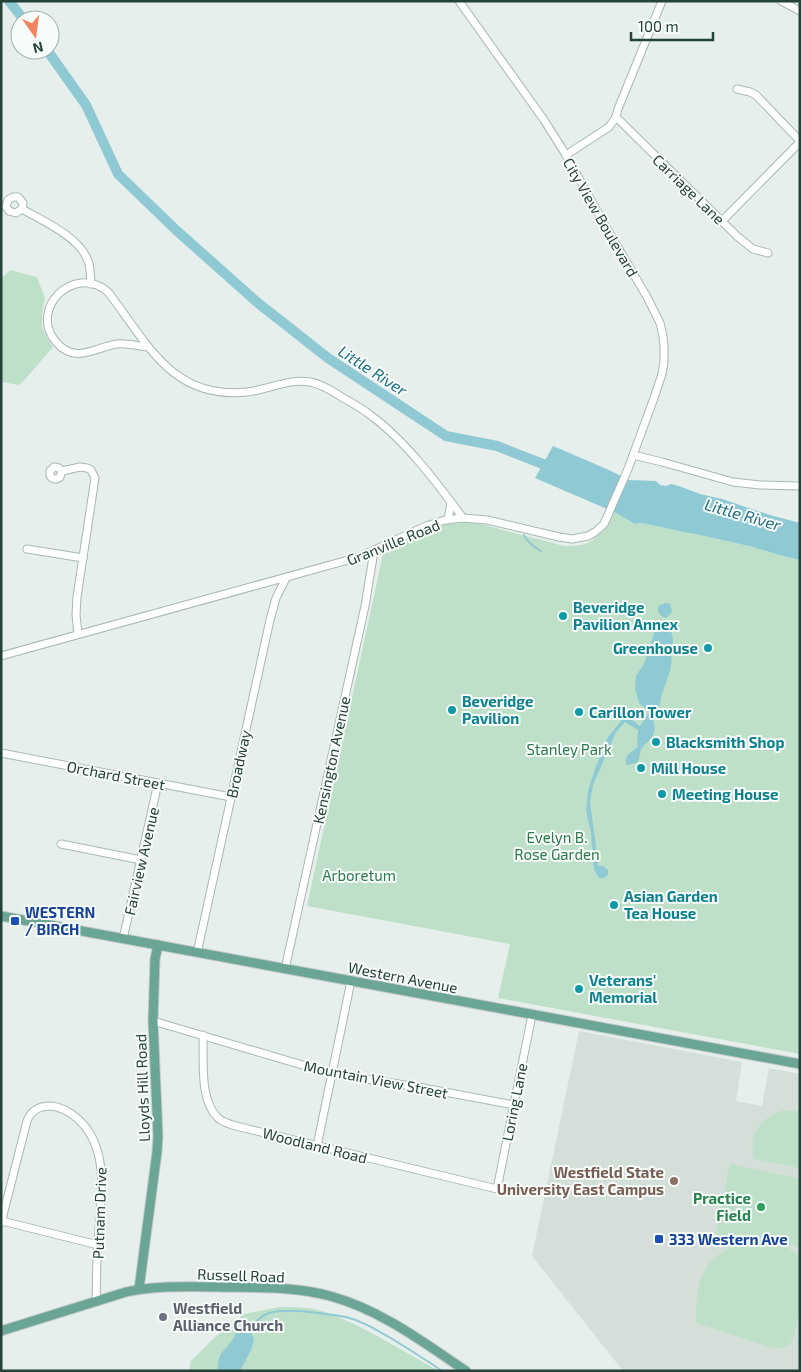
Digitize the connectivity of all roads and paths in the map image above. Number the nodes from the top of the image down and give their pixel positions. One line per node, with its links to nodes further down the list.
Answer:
1 (459, 1): 8 (street, City View Boulevard)
2 (662, 1): 6 (street)
3 (781, 1): 4 (street)
4 (800, 11)
5 (737, 89): 7 (street)
6 (616, 117): 8 (street); 10 (street, Carriage Lane)
7 (800, 142): 10 (street)
8 (566, 155): 14 (street, City View Boulevard)
9 (22, 209): 12 (street)
10 (722, 221): 11 (street, Carriage Lane)
11 (768, 253)
12 (91, 284): 13 (street); 13 (street)
13 (148, 347): 17 (street)
14 (633, 455): 16 (street); 18 (street, Granville Road)
15 (62, 471): 22 (street)
16 (800, 486)
17 (451, 502): 18 (street); 19 (street)
18 (463, 518): 19 (street, Granville Road)
19 (448, 520): 21 (street, Granville Road)
20 (27, 549): 22 (street)
21 (374, 551): 23 (street, Granville Road); 35 (street, Kensington Avenue)
22 (83, 558): 24 (street)
23 (286, 578): 24 (street, Granville Road); 28 (street, Broadway)
24 (78, 634): 25 (street, Granville Road)
25 (1, 656)
26 (1, 753): 27 (street, Orchard Street)
27 (158, 784): 28 (street, Orchard Street); 30 (street, Fairview Avenue)
28 (231, 797): 34 (street, Broadway)
29 (61, 844): 30 (street)
30 (141, 860): 32 (street, Fairview Avenue)
31 (1, 916): 32 (main road, Western Avenue)
32 (123, 939): 33 (main road, Western Avenue)
33 (158, 945): 34 (main road, Western Avenue); 38 (main road, Lloyds Hill Road)
34 (197, 952): 35 (main road, Western Avenue)
35 (285, 969): 36 (main road, Western Avenue)
36 (351, 981): 37 (main road, Western Avenue); 41 (street)
37 (532, 1015): 40 (main road, Western Avenue); 42 (street, Loring Lane)
38 (153, 1021): 39 (street, Mountain View Street); 47 (main road, Lloyds Hill Road)
39 (203, 1035): 41 (street, Mountain View Street); 43 (street, Woodland Road)
40 (800, 1064)
41 (333, 1074): 42 (street, Mountain View Street); 43 (street)
42 (514, 1105): 44 (street, Loring Lane)
43 (317, 1146): 44 (street, Woodland Road)
44 (497, 1189)
45 (2, 1222): 46 (street); 46 (street, Putnam Drive)
46 (98, 1245): 48 (street, Putnam Drive)
47 (140, 1290): 48 (main road, Russell Road); 50 (main road, Russell Road)
48 (96, 1302): 49 (main road, Russell Road)
49 (1, 1330)
50 (466, 1371)

